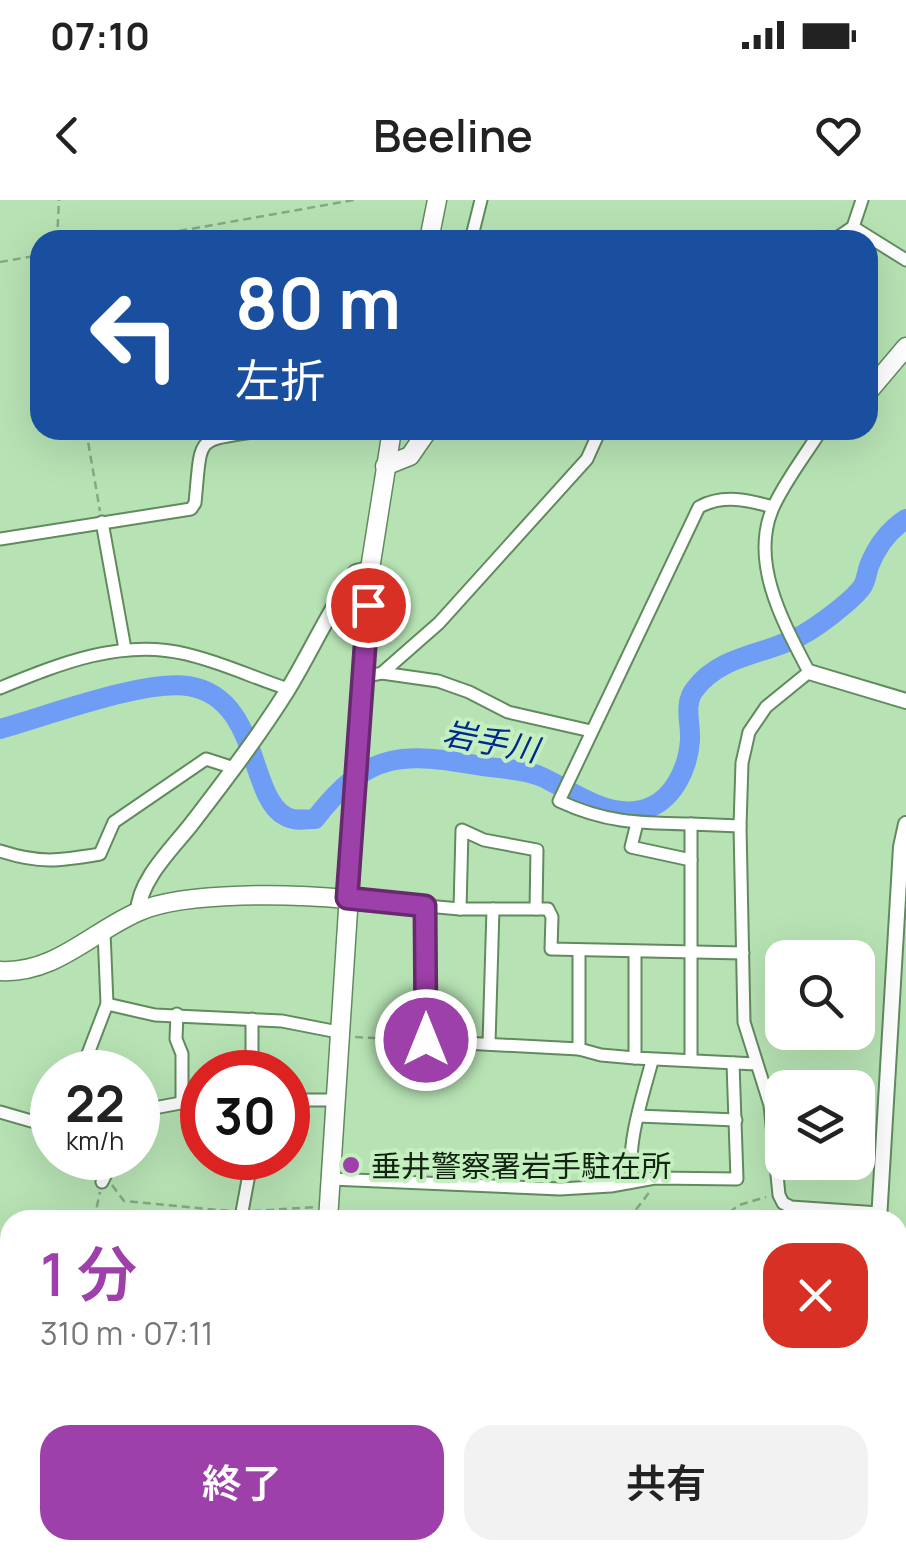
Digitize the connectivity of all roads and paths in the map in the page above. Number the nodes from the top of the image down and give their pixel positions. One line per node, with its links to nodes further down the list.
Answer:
1 (60, 200): 7 (path)
2 (354, 200): 8 (path)
3 (438, 200): 9 (main road)
4 (481, 200): 10 (street)
5 (862, 200): 6 (street)
6 (853, 228): 11 (street); 12 (street)
7 (58, 230)
8 (184, 230)
9 (431, 230)
10 (474, 230)
11 (850, 230)
12 (856, 230)
13 (878, 243): 15 (street)
14 (30, 257): 16 (path)
15 (906, 260)
16 (0, 262)
17 (906, 347): 18 (main road)
18 (878, 380)
19 (88, 440): 27 (path)
20 (206, 440): 27 (street)
21 (390, 440): 25 (main road)
22 (421, 440): 25 (main road)
23 (596, 440): 32 (street)
24 (815, 440): 26 (street)
25 (385, 466): 29 (main road)
26 (773, 507): 31 (street); 36 (street)
27 (102, 522): 28 (street); 30 (street)
28 (0, 539)
29 (370, 569): 32 (main road); 34 (street)
30 (124, 649): 33 (street); 34 (street)
31 (809, 672): 35 (street); 41 (street)
32 (373, 675): 36 (street); 44 (main road)
33 (0, 688)
34 (288, 689): 37 (street)
35 (906, 701)
36 (591, 731): 38 (street)
37 (236, 766): 42 (street); 49 (street)
38 (637, 824): 39 (street); 43 (street)
39 (690, 824): 41 (street); 43 (street)
40 (906, 824): 89 (street)
41 (740, 826): 54 (street)
42 (0, 851)
43 (691, 860): 53 (street)
44 (347, 898): 45 (street); 49 (main road); 59 (main road)
45 (425, 906): 46 (street); 60 (street)
46 (460, 909): 47 (street); 48 (street)
47 (492, 909): 48 (street); 61 (street)
48 (536, 909): 51 (street)
49 (138, 912): 50 (main road)
50 (104, 932): 55 (main road); 56 (street)
51 (579, 950): 52 (street); 62 (street)
52 (635, 952): 53 (street); 66 (street)
53 (692, 952): 54 (street); 67 (street)
54 (743, 953): 70 (street)
55 (0, 971)
56 (107, 1004): 57 (street); 63 (street)
57 (177, 1014): 58 (street); 64 (street)
58 (252, 1019): 59 (street); 65 (street)
59 (338, 1034): 60 (path); 72 (main road)
60 (426, 1040): 61 (street)
61 (489, 1043): 62 (street)
62 (578, 1049): 66 (street)
63 (89, 1050)
64 (180, 1050)
65 (252, 1050)
66 (635, 1058): 68 (street)
67 (691, 1060): 68 (street); 69 (street)
68 (652, 1061): 74 (street)
69 (733, 1063): 70 (street); 75 (street)
70 (756, 1064): 82 (street)
71 (310, 1100): 72 (street)
72 (334, 1100): 78 (main road)
73 (0, 1112): 76 (street)
74 (638, 1116): 75 (street); 80 (street)
75 (736, 1120): 77 (street)
76 (30, 1121)
77 (655, 1178): 80 (street); 86 (path)
78 (331, 1179): 80 (street); 85 (main road)
79 (248, 1180): 84 (street)
80 (633, 1181)
81 (102, 1182): 83 (path)
82 (779, 1195): 87 (path); 88 (street)
83 (96, 1210)
84 (242, 1210)
85 (329, 1210)
86 (636, 1210)
87 (732, 1210)
88 (820, 1210)
89 (879, 1210)

